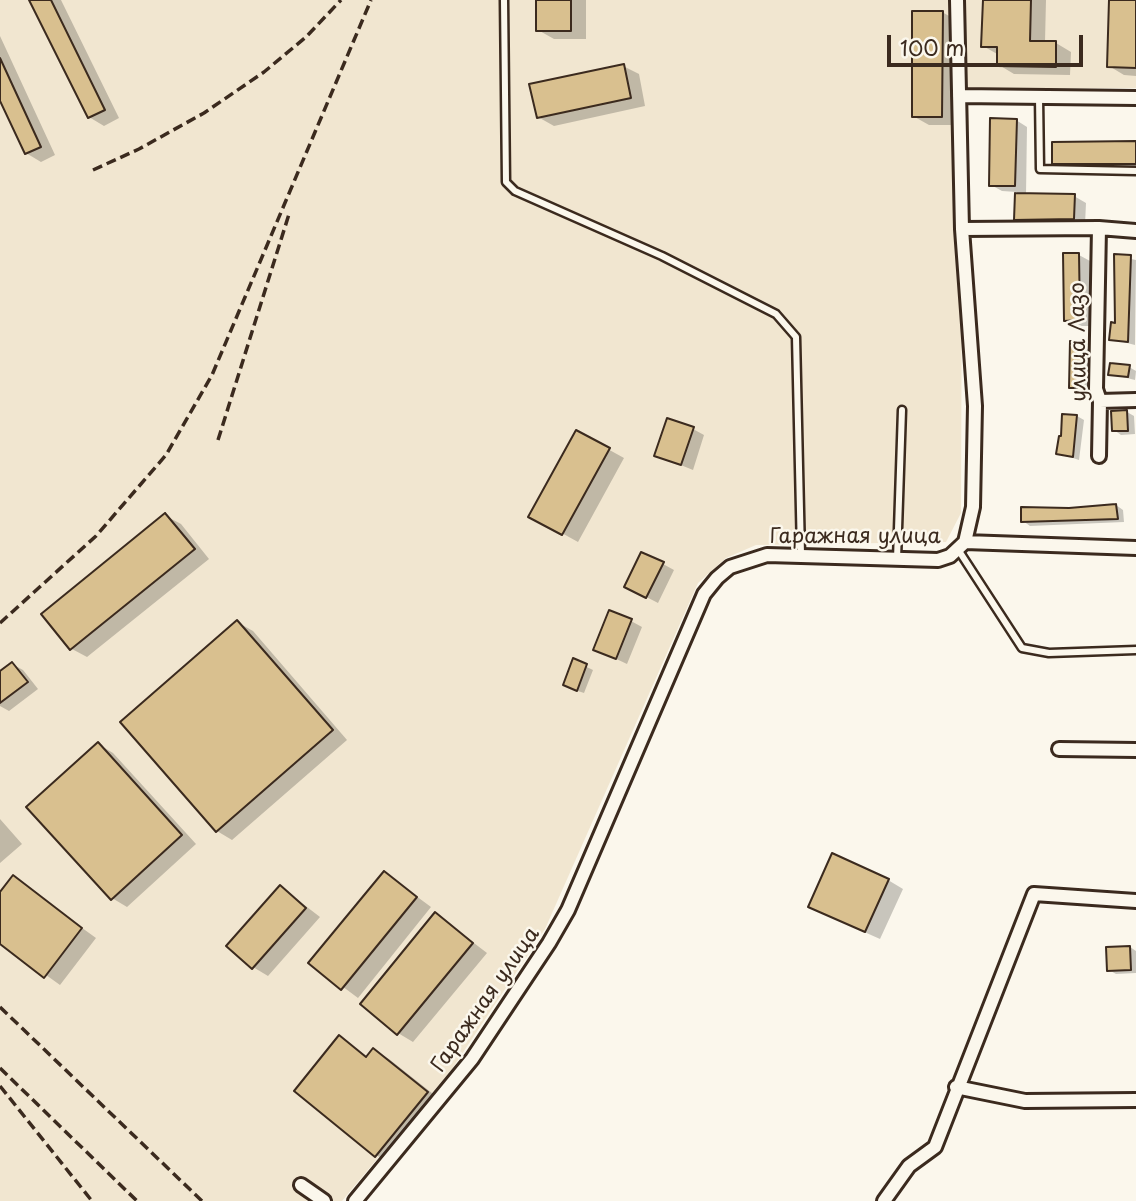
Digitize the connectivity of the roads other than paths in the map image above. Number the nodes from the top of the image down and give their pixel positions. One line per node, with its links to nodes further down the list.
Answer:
1 (504, 0): 16 (lane)
2 (957, 0): 3 (street, Гаражная улица)
3 (958, 96): 4 (street); 8 (street, Гаражная улица)
4 (1039, 97): 5 (street); 6 (lane)
5 (1136, 98)
6 (1136, 172)
7 (1098, 228): 8 (street); 9 (street); 11 (street, улица Лазо)
8 (961, 229): 14 (street, Гаражная улица)
9 (1136, 231)
10 (1136, 400): 11 (street)
11 (1100, 401): 13 (street, улица Лазо)
12 (902, 410): 17 (lane)
13 (1099, 456)
14 (962, 546): 15 (street); 17 (street, Гаражная улица); 18 (lane)
15 (1136, 548)
16 (801, 554): 17 (street, Гаражная улица); 26 (street, Гаражная улица)
17 (897, 559)
18 (1136, 650)
19 (1059, 748): 20 (street)
20 (1136, 750)
21 (1136, 901): 22 (street)
22 (956, 1087): 23 (street); 27 (street)
23 (1136, 1100)
24 (301, 1185): 25 (street)
25 (324, 1201)
26 (355, 1201)
27 (884, 1201)

